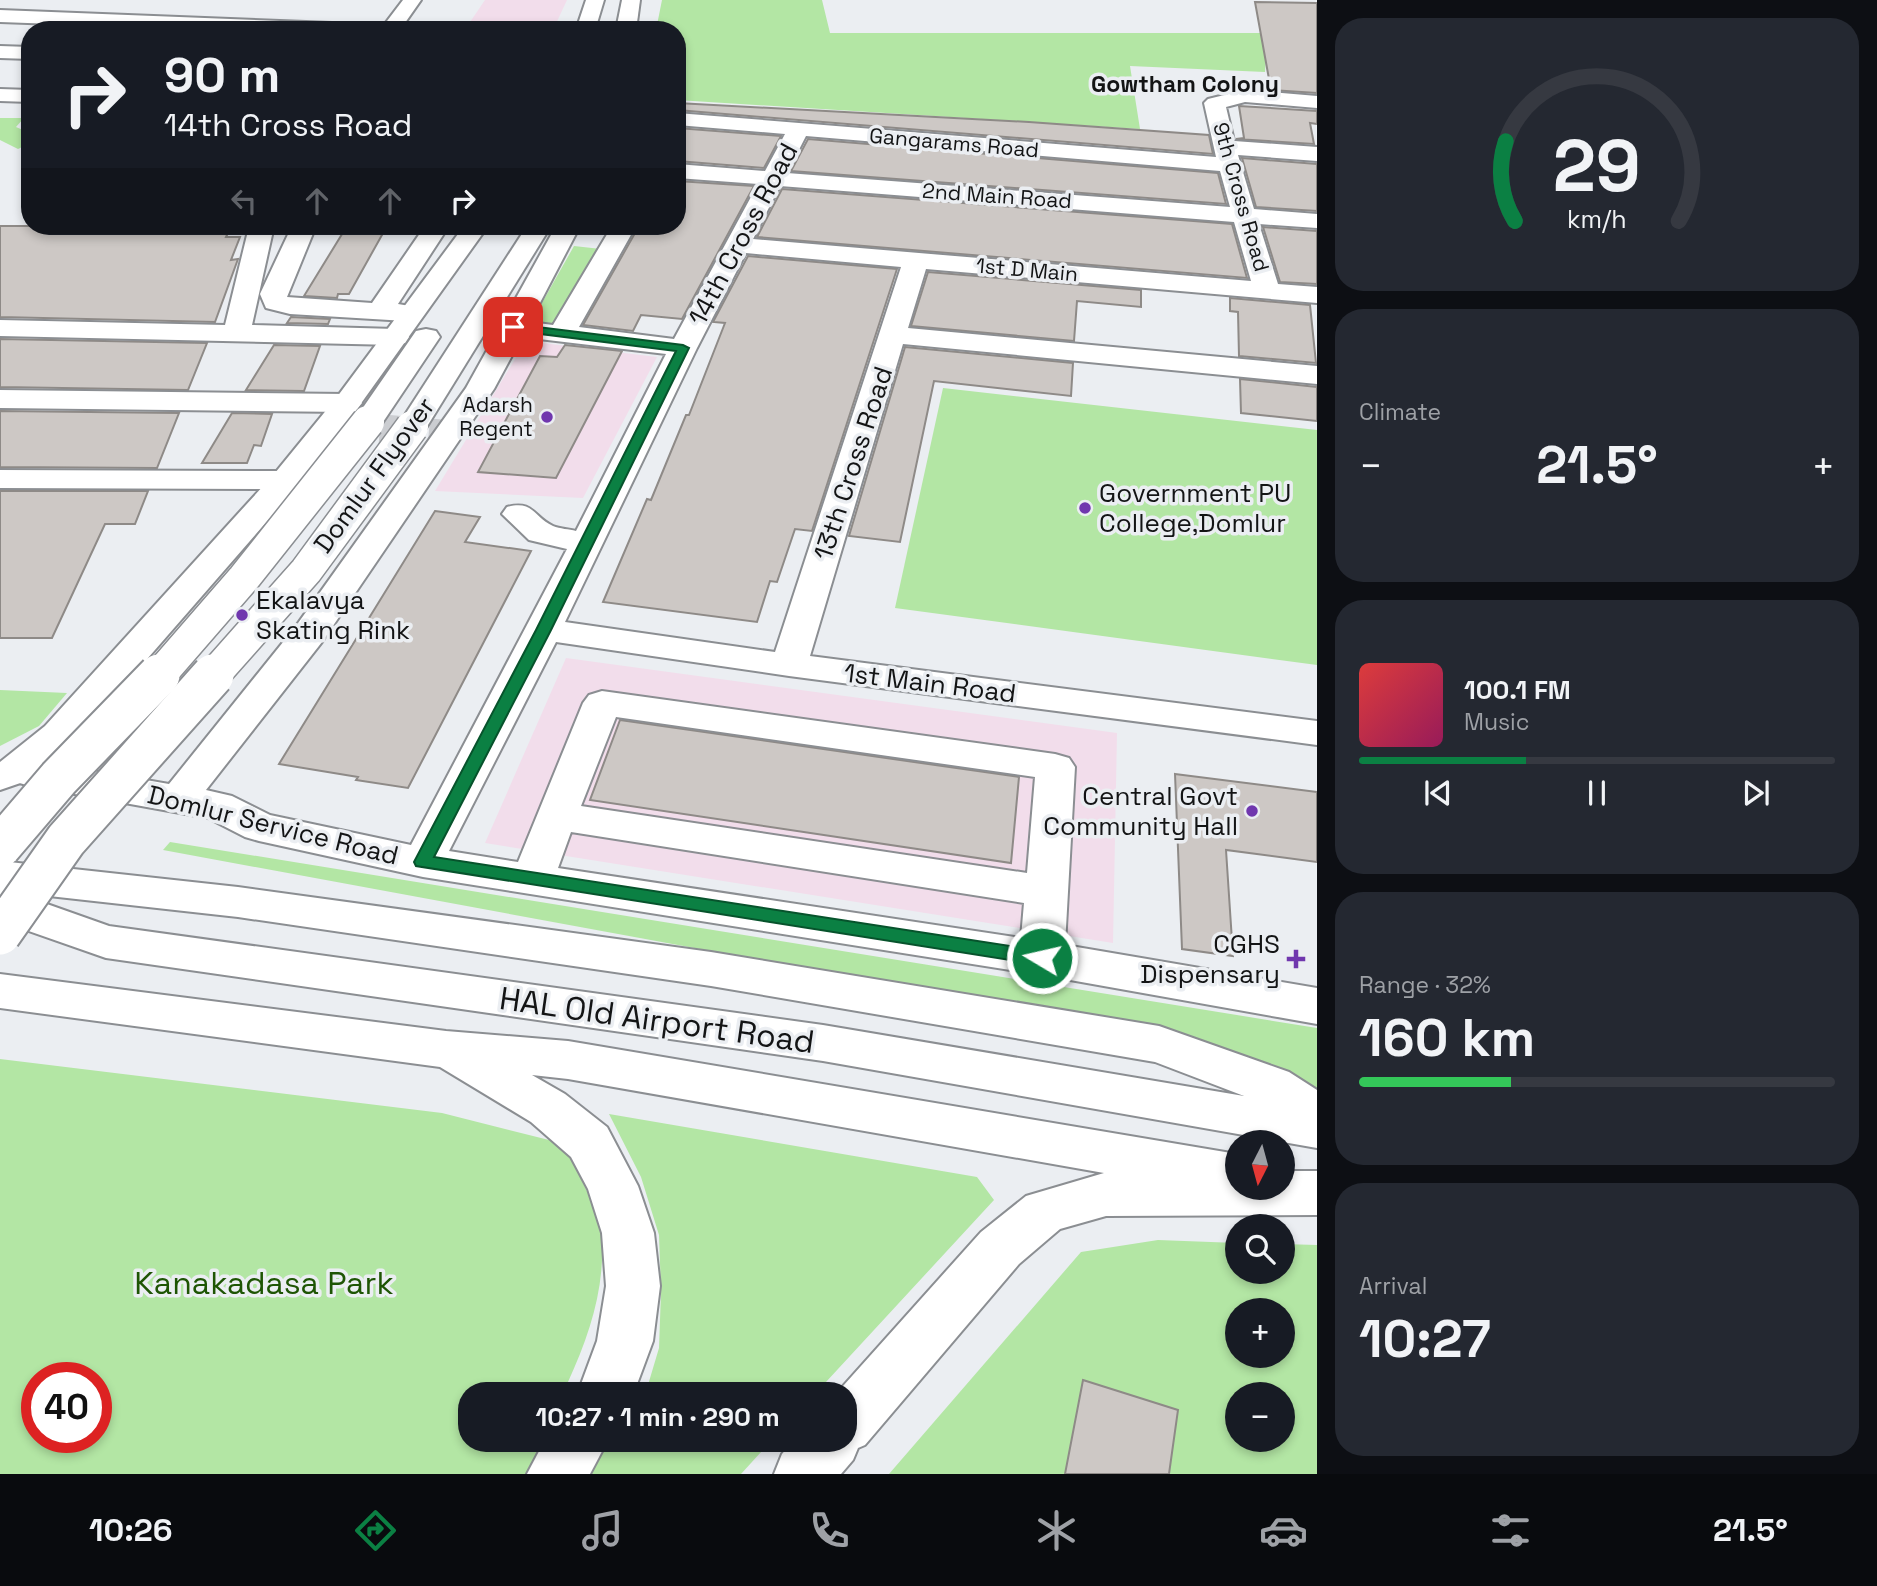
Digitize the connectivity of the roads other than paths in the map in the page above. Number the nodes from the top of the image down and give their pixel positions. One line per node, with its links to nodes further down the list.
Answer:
1 (412, 0): 6 (street)
2 (595, 0): 7 (street)
3 (631, 0): 8 (street)
4 (0, 16): 5 (street)
5 (118, 21)
6 (397, 21)
7 (588, 21)
8 (628, 21)
9 (0, 52): 10 (street)
10 (21, 53)
11 (0, 95): 12 (street)
12 (21, 96)
13 (1317, 102): 17 (street, 9th Cross Road)
14 (686, 120): 15 (street, Gangarams Road)
15 (798, 130): 17 (street, Gangarams Road); 19 (street, 14th Cross Road)
16 (1317, 155): 17 (street, Gangarams Road)
17 (1227, 156): 20 (street, 9th Cross Road)
18 (686, 172): 19 (street, 2nd Main Road)
19 (773, 178): 20 (street, 2nd Main Road); 30 (street, 14th Cross Road)
20 (1246, 215): 21 (street, 2nd Main Road); 32 (street, 9th Cross Road)
21 (1317, 221)
22 (260, 235): 38 (street)
23 (300, 235): 34 (street)
24 (433, 235): 34 (street)
25 (468, 235): 34 (street)
26 (495, 235): 43 (street, Domlur Flyover)
27 (533, 235): 61 (street, Domlur Flyover, bridge)
28 (563, 235): 35 (street)
29 (620, 235): 37 (street)
30 (737, 246): 31 (street, 1st D Main); 40 (street, 14th Cross Road)
31 (916, 260): 32 (street, 1st D Main); 39 (street, 13th Cross Road)
32 (1268, 291): 33 (street, 1st D Main)
33 (1317, 295)
34 (396, 320): 38 (street); 43 (street)
35 (513, 327): 37 (street); 52 (street)
36 (0, 328): 38 (street)
37 (562, 333): 40 (street)
38 (236, 334)
39 (894, 335): 41 (street); 49 (street, 13th Cross Road)
40 (683, 348): 47 (street, 14th Cross Road)
41 (1317, 375)
42 (0, 399): 43 (street)
43 (358, 413): 45 (street); 54 (street, Domlur Flyover, bridge)
44 (0, 480): 45 (street)
45 (286, 480): 51 (street)
46 (518, 514): 47 (street)
47 (585, 543): 48 (street, 14th Cross Road)
48 (544, 630): 49 (street, 1st Main Road); 55 (street, 14th Cross Road)
49 (789, 665): 50 (street, 1st Main Road)
50 (1317, 733)
51 (9, 774): 52 (street, Domlur Service Road)
52 (179, 798): 55 (street, Domlur Service Road)
53 (557, 816): 57 (street); 58 (street); 58 (street)
54 (0, 847)
55 (423, 862): 57 (street, Domlur Service Road)
56 (0, 876): 67 (street)
57 (532, 879): 63 (street, Domlur Service Road)
58 (1047, 891): 63 (street)
59 (0, 904): 62 (street, HAL Old Airport Road)
60 (0, 927): 62 (street)
61 (0, 934)
62 (106, 942): 68 (street, HAL Old Airport Road)
63 (1042, 958): 65 (street, Domlur Service Road)
64 (0, 991): 66 (street, HAL Old Airport Road)
65 (1317, 1006)
66 (446, 1049): 69 (street, HAL Old Airport Road); 72 (street)
67 (1317, 1115)
68 (1317, 1128)
69 (1225, 1173)
70 (1295, 1186): 71 (street)
71 (1317, 1191): 73 (street)
72 (610, 1382)
73 (857, 1412)
74 (571, 1452): 76 (street)
75 (822, 1452): 77 (street)
76 (556, 1474)
77 (803, 1474)

